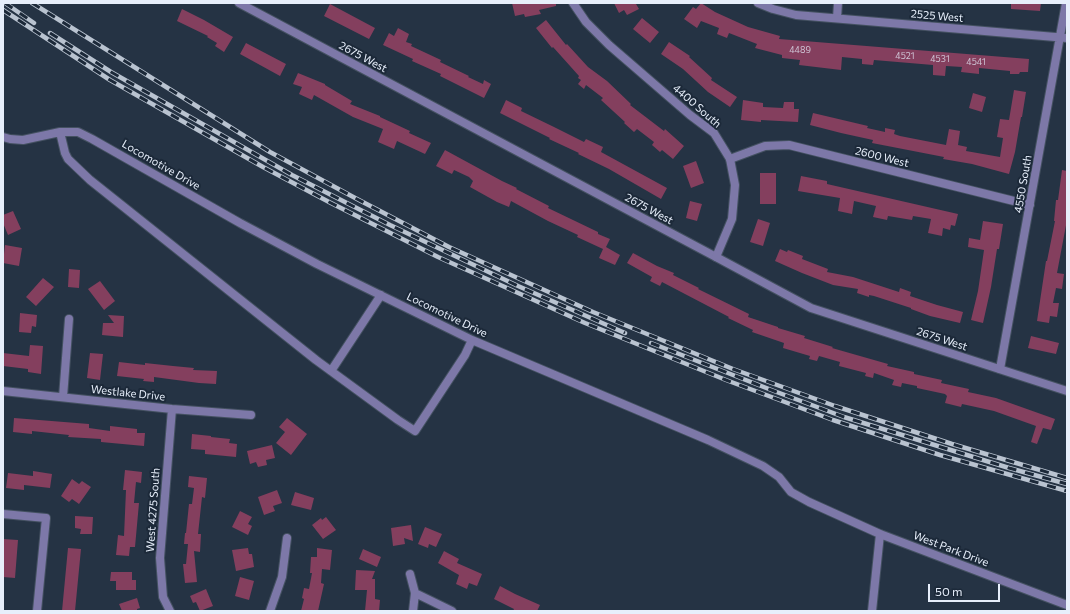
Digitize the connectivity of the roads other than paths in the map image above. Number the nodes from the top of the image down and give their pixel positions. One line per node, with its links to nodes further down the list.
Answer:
1 (239, 3): 12 (street, 2675 West)
2 (573, 3): 10 (street, 4400 South)
3 (758, 3): 6 (street, 2525 West)
4 (838, 3): 6 (street)
5 (1066, 3): 7 (street, 4550 South)
6 (837, 18): 7 (street, 2525 West)
7 (1064, 38): 11 (street, 4550 South)
8 (60, 132): 9 (street, Locomotive Drive); 13 (street, Locomotive Drive); 17 (street)
9 (3, 137)
10 (730, 159): 11 (street, 2600 West); 12 (street, 4400 South)
11 (1030, 206): 16 (street, 4550 South)
12 (716, 257): 16 (street, 2675 West)
13 (381, 295): 15 (street, Locomotive Drive); 17 (street)
14 (69, 319): 20 (street)
15 (472, 340): 17 (street); 23 (street, Locomotive Drive)
16 (1000, 369): 19 (street, 2675 West)
17 (331, 371)
18 (3, 391): 20 (street, Westlake Drive)
19 (1067, 391)
20 (63, 397): 21 (street, Westlake Drive)
21 (172, 409): 22 (street, Westlake Drive); 31 (street, West 4275 South)
22 (251, 415)
23 (828, 510): 25 (street, West Park Drive)
24 (3, 514): 30 (street)
25 (880, 534): 29 (street, West Park Drive); 35 (street)
26 (287, 538): 32 (street)
27 (410, 574): 28 (street)
28 (415, 593): 33 (street); 34 (street)
29 (1067, 605)
30 (37, 611)
31 (170, 611)
32 (270, 611)
33 (413, 611)
34 (452, 611)
35 (872, 611)

